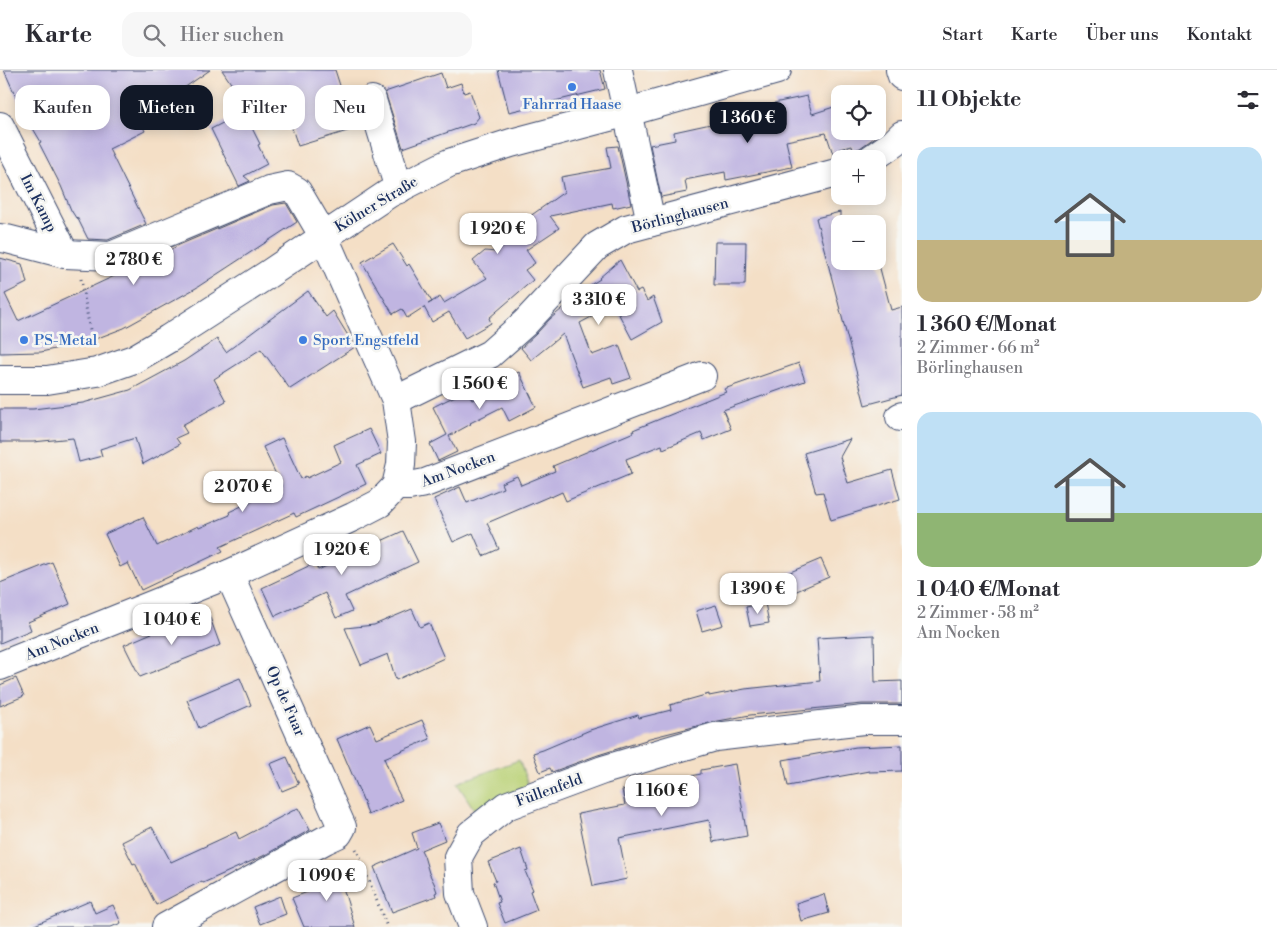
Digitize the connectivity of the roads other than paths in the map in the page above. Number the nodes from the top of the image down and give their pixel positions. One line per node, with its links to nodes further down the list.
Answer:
1 (618, 70): 5 (street)
2 (777, 70): 5 (street, Kölner Straße)
3 (900, 70): 4 (street)
4 (902, 76)
5 (628, 112): 11 (street, Kölner Straße); 12 (street)
6 (0, 126): 15 (street, Im Kamp)
7 (381, 130): 11 (street)
8 (902, 135): 9 (street)
9 (884, 150)
10 (831, 174): 12 (street, Börlinghausen)
11 (398, 189): 13 (street, Kölner Straße)
12 (651, 222): 18 (street, Börlinghausen)
13 (324, 237): 15 (street); 17 (street, Kölner Straße); 18 (street)
14 (0, 238): 15 (street)
15 (65, 254)
16 (702, 376): 19 (street, Am Nocken)
17 (0, 380)
18 (396, 400): 19 (street)
19 (396, 486): 20 (street, Am Nocken)
20 (230, 574): 21 (street, Am Nocken); 24 (street, Op de Fuar)
21 (0, 666)
22 (902, 720): 23 (street, Füllenfeld)
23 (464, 925)
24 (172, 926)

